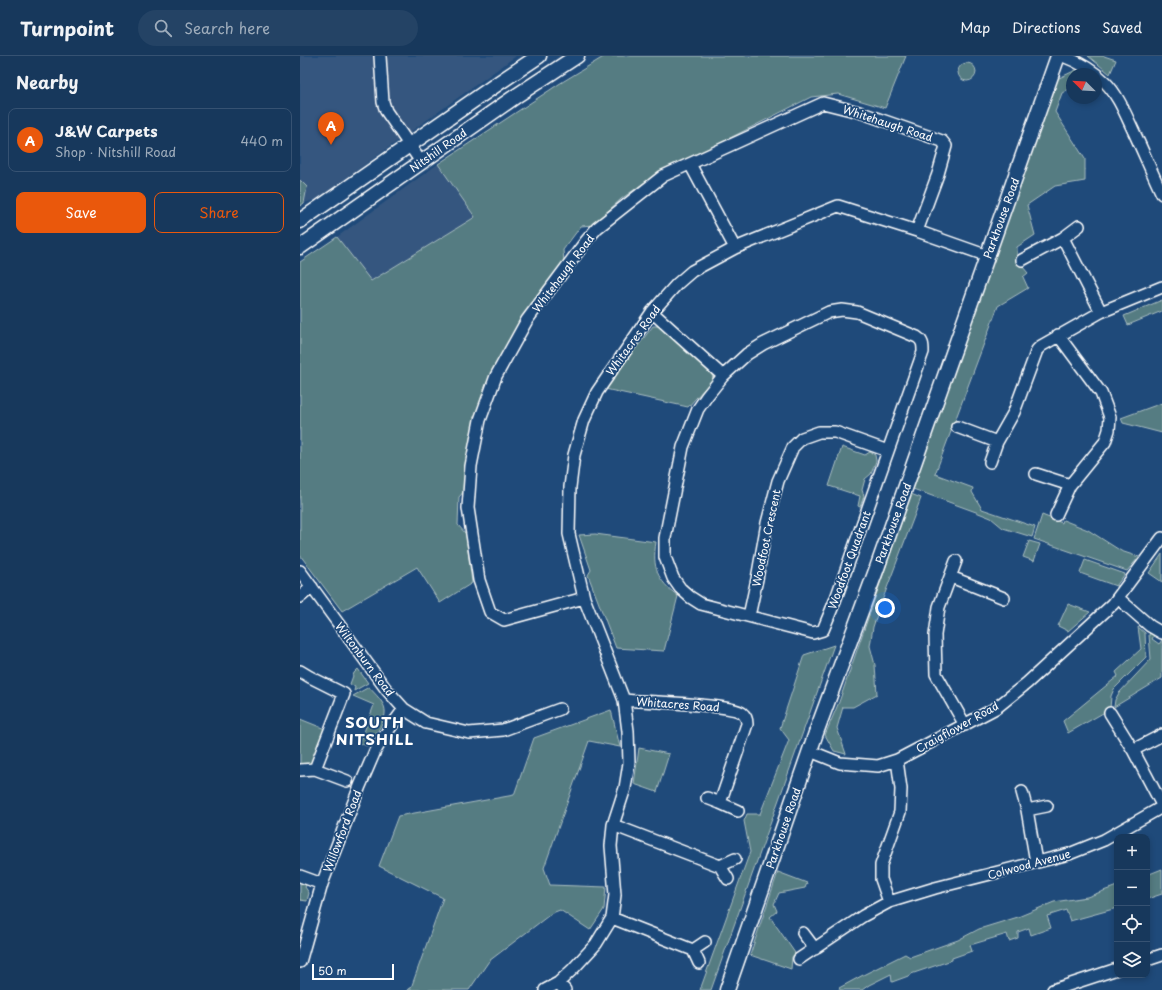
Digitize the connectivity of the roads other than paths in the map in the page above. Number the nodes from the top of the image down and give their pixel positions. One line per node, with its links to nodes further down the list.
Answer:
1 (380, 56): 6 (street)
2 (540, 56): 6 (main road, Nitshill Road)
3 (577, 56): 7 (main road, Nitshill Road)
4 (1058, 56): 16 (main road, Parkhouse Road)
5 (1063, 56): 9 (street)
6 (409, 146): 7 (street); 10 (main road, Nitshill Road)
7 (421, 162): 14 (main road, Nitshill Road)
8 (690, 164): 12 (street, Whitehaugh Road); 15 (street); 36 (street, Whitehaugh Road)
9 (1162, 194)
10 (300, 221)
11 (1079, 226): 13 (street)
12 (917, 231): 15 (street, Whitacres Road); 16 (street, Whitacres Road)
13 (1063, 238): 17 (street); 20 (street)
14 (300, 247)
15 (735, 248): 19 (street, Whitacres Road)
16 (988, 256): 49 (main road, Parkhouse Road)
17 (1022, 260)
18 (1162, 287): 20 (street)
19 (652, 312): 22 (street); 36 (street, Whitacres Road)
20 (1101, 312): 21 (street)
21 (1058, 335): 24 (street); 28 (street)
22 (723, 376): 25 (street, Woodfoot Quadrant); 39 (street, Woodfoot Quadrant)
23 (957, 427): 24 (street)
24 (997, 442): 26 (street)
25 (888, 451): 39 (street, Woodfoot Quadrant); 39 (street, Woodfoot Crescent)
26 (990, 462)
27 (1036, 474): 28 (street)
28 (1070, 485): 29 (street)
29 (1056, 515)
30 (1162, 538): 38 (street, Craigflower Road)
31 (956, 561): 33 (street)
32 (300, 571): 34 (street, Wiltonburn Road)
33 (951, 577): 37 (street); 46 (street)
34 (312, 587): 35 (street); 43 (street, Wiltonburn Road)
35 (300, 597)
36 (584, 598): 42 (street, Whitacres Road)
37 (1004, 598)
38 (1118, 598): 40 (street); 46 (street, Craigflower Road)
39 (749, 616)
40 (1162, 633)
41 (300, 671): 51 (street)
42 (624, 700): 56 (street, Whitacres Road); 61 (street, Whitacres Road)
43 (404, 709): 44 (street, Wiltonburn Road); 67 (street, Willowford Road)
44 (560, 709)
45 (1110, 713): 48 (street)
46 (965, 725): 50 (street, Craigflower Road)
47 (1162, 735): 48 (street)
48 (1133, 750): 58 (street)
49 (810, 752): 50 (street, Craigflower Road); 82 (main road, Parkhouse Road)
50 (897, 760): 68 (street)
51 (316, 769): 52 (street); 53 (street)
52 (300, 770)
53 (347, 781)
54 (1022, 792): 59 (street)
55 (708, 798): 56 (street)
56 (720, 803): 60 (street)
57 (1047, 806): 59 (street)
58 (1162, 806): 63 (street, Colwood Avenue)
59 (1027, 810): 63 (street)
60 (738, 811)
61 (613, 825): 64 (street); 69 (street, Whitacres Road)
62 (735, 859): 64 (street)
63 (1036, 862): 68 (street, Colwood Avenue)
64 (720, 866): 66 (street)
65 (300, 876): 67 (street)
66 (728, 879)
67 (322, 884): 77 (street, Willowford Road)
68 (889, 902): 72 (street, Colwood Avenue)
69 (612, 918): 73 (street); 80 (street, Whitacres Road)
70 (803, 933): 72 (street)
71 (704, 942): 73 (street)
72 (815, 949): 75 (street, Colwood Avenue)
73 (693, 950): 78 (street)
74 (1162, 955): 76 (street)
75 (799, 959)
76 (1150, 959)
77 (300, 962)
78 (699, 963)
79 (1114, 970): 83 (street)
80 (562, 986): 81 (street, Whitacres Road)
81 (545, 990)
82 (727, 990)
83 (1053, 990)

